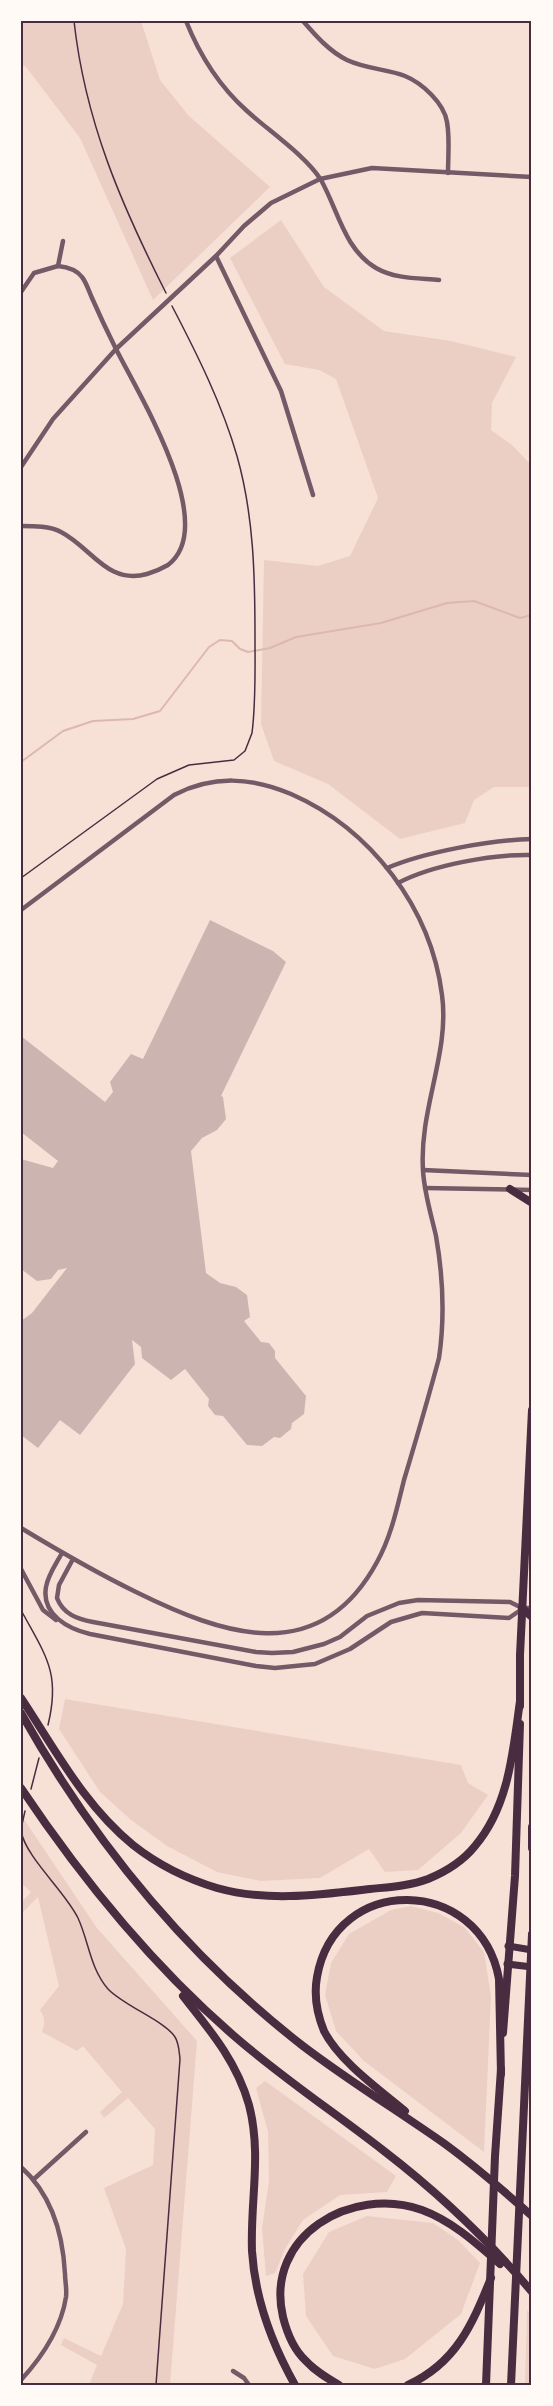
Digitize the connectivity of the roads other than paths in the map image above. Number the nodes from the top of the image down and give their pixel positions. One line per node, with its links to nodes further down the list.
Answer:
1 (186, 21): 5 (street)
2 (303, 21): 3 (street)
3 (448, 173): 4 (street); 5 (street)
4 (532, 177)
5 (320, 179): 7 (street); 9 (street)
6 (63, 241): 8 (street)
7 (216, 256): 11 (street); 13 (street)
8 (58, 266): 10 (street); 11 (street)
9 (439, 280)
10 (21, 292)
11 (116, 349): 12 (street); 14 (street)
12 (21, 467)
13 (313, 495)
14 (21, 526)
15 (532, 839): 17 (street)
16 (532, 855): 18 (street)
17 (387, 868): 18 (street); 19 (street)
18 (398, 883): 20 (street)
19 (21, 910)
20 (423, 1170): 21 (street); 22 (street)
21 (532, 1175)
22 (425, 1188): 23 (street); 29 (street)
23 (510, 1189): 24 (street); 25 (main road)
24 (532, 1190)
25 (532, 1203)
26 (532, 1410): 31 (main road)
27 (21, 1528): 28 (street)
28 (62, 1553): 29 (street); 34 (street)
29 (73, 1559): 31 (street)
30 (21, 1569): 34 (street)
31 (522, 1608): 32 (street); 33 (main road); 34 (street); 36 (main road)
32 (532, 1608)
33 (532, 1617)
34 (68, 1627)
35 (21, 1698): 36 (highway)
36 (520, 1701): 42 (main road)
37 (21, 1713): 51 (highway)
38 (21, 1788): 46 (highway)
39 (532, 1827): 40 (main road)
40 (532, 1848)
41 (532, 1934): 43 (main road)
42 (508, 1946): 43 (main road); 44 (main road)
43 (532, 1950): 45 (main road)
44 (507, 1964): 45 (main road); 49 (main road)
45 (531, 1966): 48 (main road)
46 (168, 1973): 56 (highway); 60 (highway)
47 (532, 2034): 48 (main road)
48 (525, 2049): 64 (main road)
49 (501, 2074): 51 (highway); 55 (main road)
50 (87, 2132): 53 (street)
51 (447, 2146): 54 (highway)
52 (21, 2167): 53 (street)
53 (34, 2179): 58 (street)
54 (532, 2216)
55 (491, 2278): 62 (highway); 63 (main road)
56 (530, 2290): 61 (highway)
57 (233, 2371): 59 (street)
58 (21, 2380)
59 (249, 2385)
60 (295, 2385)
61 (339, 2385)
62 (408, 2385)
63 (486, 2385)
64 (510, 2385)

